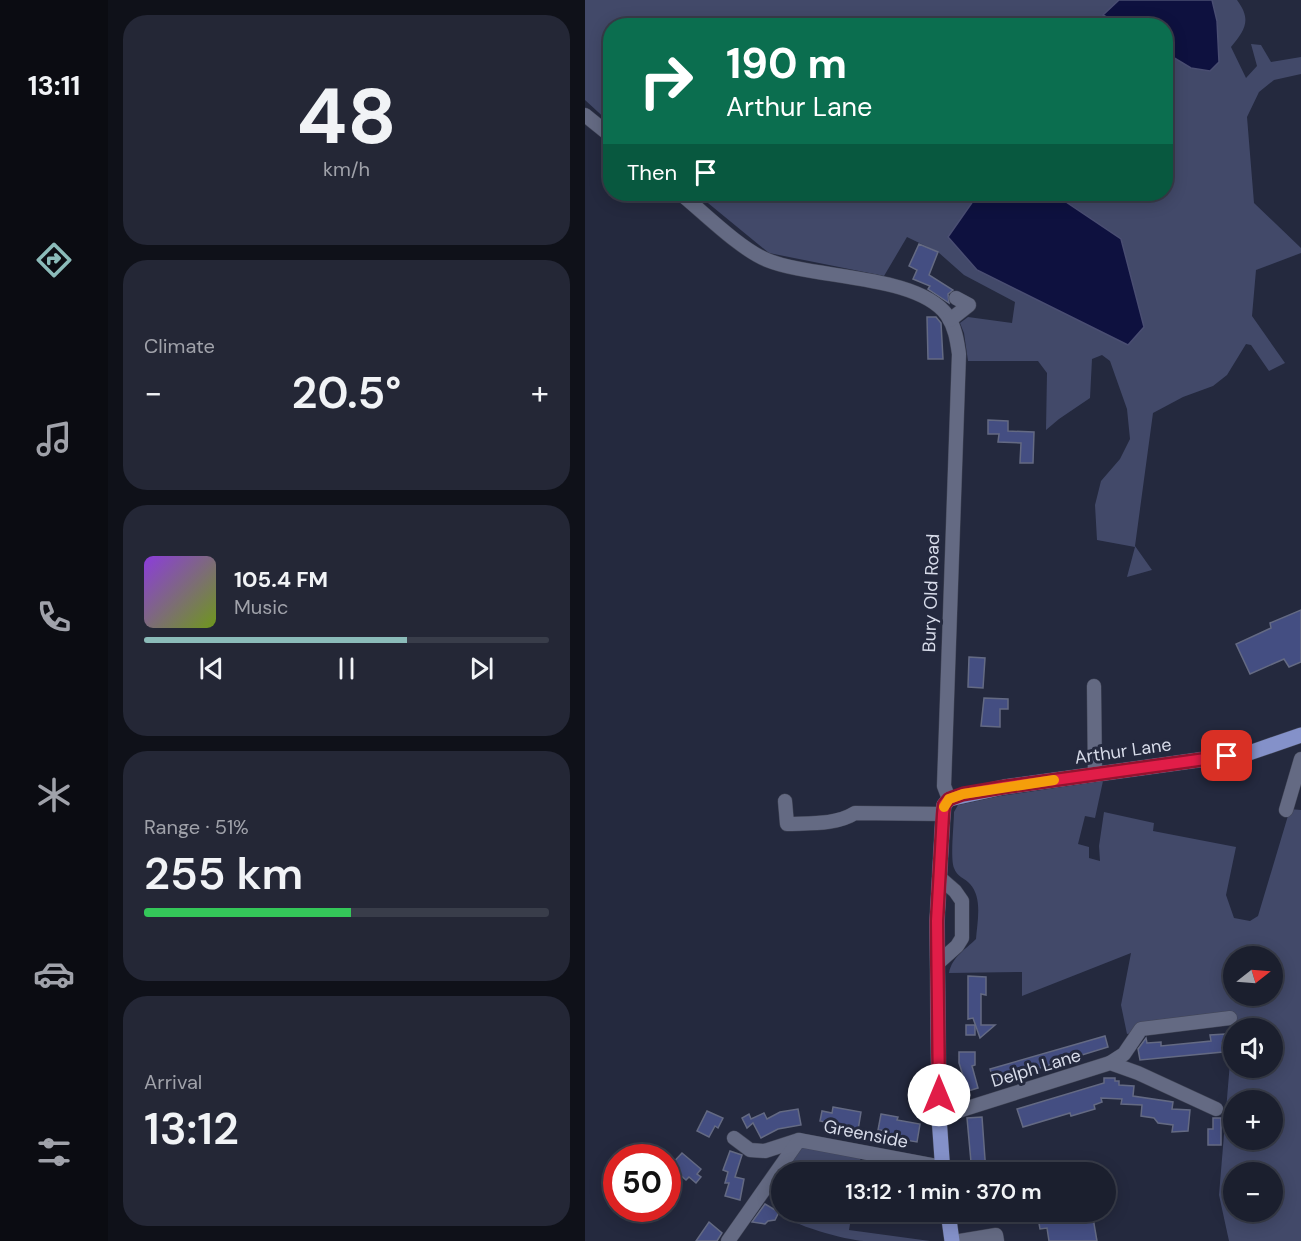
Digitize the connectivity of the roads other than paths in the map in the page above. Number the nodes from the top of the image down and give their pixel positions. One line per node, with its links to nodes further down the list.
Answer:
1 (585, 114): 2 (street)
2 (603, 129)
3 (690, 201): 5 (street)
4 (956, 298): 5 (street)
5 (950, 320): 10 (street, Bury Old Road)
6 (1094, 686): 9 (street)
7 (1300, 737): 9 (main road, Arthur Lane)
8 (1301, 759): 12 (street)
9 (1095, 774): 10 (main road, Arthur Lane)
10 (949, 799): 13 (main road)
11 (785, 801): 13 (street)
12 (1286, 810)
13 (943, 814): 14 (main road)
14 (940, 878): 15 (main road); 15 (street)
15 (938, 963): 19 (main road)
16 (1223, 1019): 17 (street, Delph Lane)
17 (1110, 1064): 18 (street, Delph Lane); 19 (street, Delph Lane)
18 (1216, 1109)
19 (939, 1117): 23 (main road)
20 (734, 1138): 21 (street)
21 (799, 1140): 22 (street, Greenside); 25 (street, Greenside)
22 (905, 1162)
23 (942, 1162)
24 (949, 1222): 26 (main road)
25 (728, 1241)
26 (952, 1241)
27 (960, 1241): 28 (street)
28 (997, 1241)

